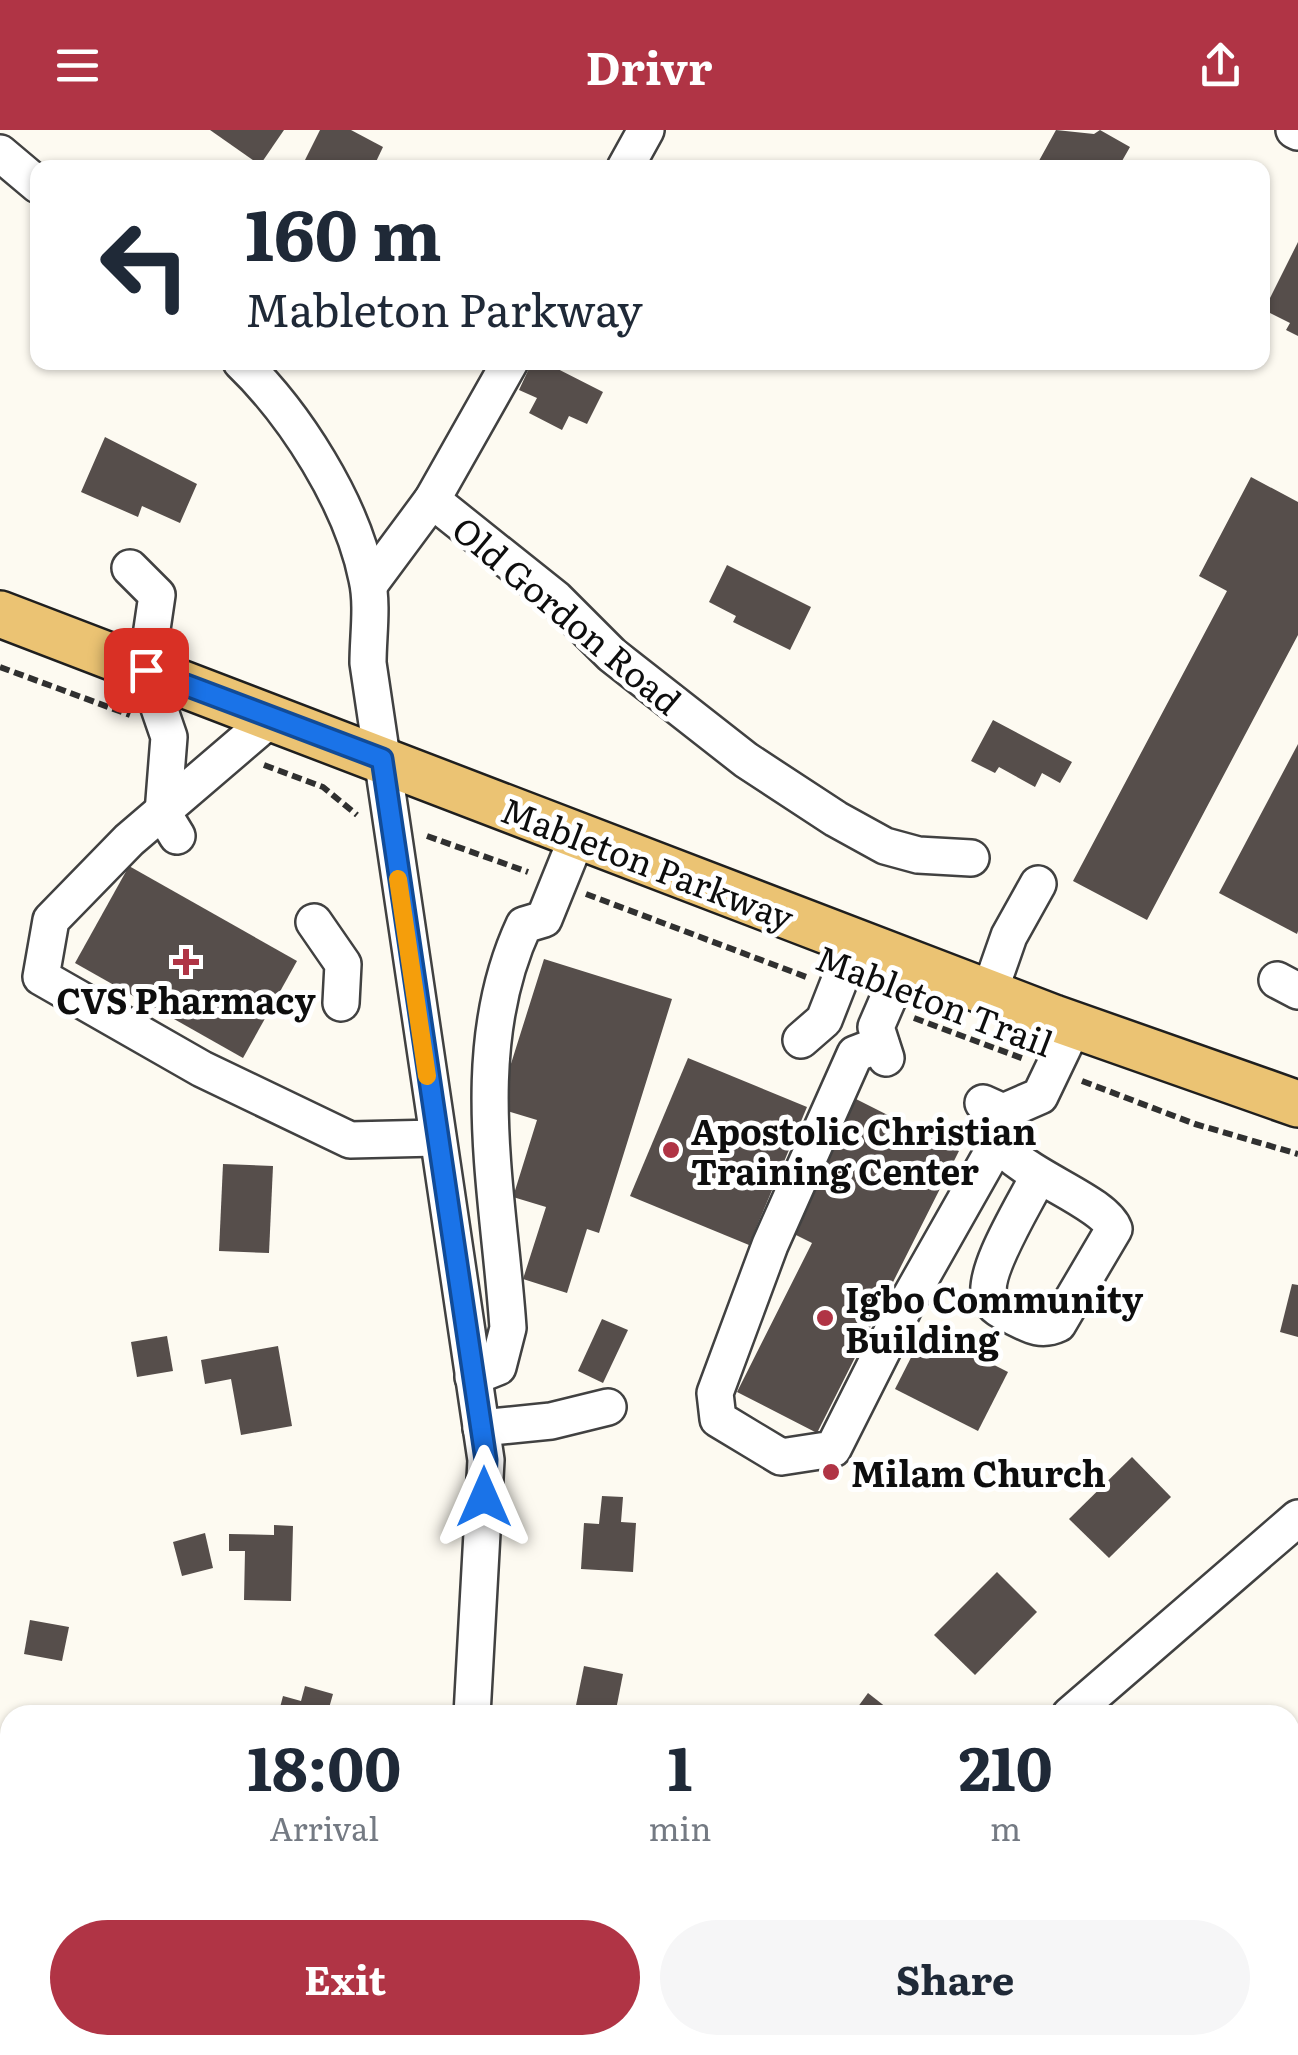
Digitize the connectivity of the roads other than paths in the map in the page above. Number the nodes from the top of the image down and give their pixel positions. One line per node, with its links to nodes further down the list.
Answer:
1 (646, 130): 3 (street)
2 (1, 156): 4 (street)
3 (630, 160)
4 (30, 180)
5 (249, 370): 9 (street)
6 (505, 370): 7 (street)
7 (432, 500): 9 (street, Old Gordon Road); 16 (street, Old Gordon Road)
8 (130, 568): 11 (street)
9 (368, 584): 13 (street)
10 (0, 614): 11 (main road, Mableton Parkway)
11 (146, 670): 12 (main road, Mableton Parkway); 14 (street)
12 (278, 720): 13 (main road, Mableton Parkway); 14 (street)
13 (382, 759): 15 (main road, Mableton Parkway); 27 (street)
14 (170, 824): 27 (street)
15 (578, 834): 19 (main road, Mableton Parkway); 29 (street)
16 (972, 858)
17 (1038, 884): 21 (street)
18 (314, 922): 22 (street)
19 (855, 941): 20 (main road, Mableton Parkway); 24 (street)
20 (905, 960): 21 (main road, Mableton Parkway); 26 (street)
21 (989, 992): 23 (main road, Mableton Parkway)
22 (341, 1003)
23 (1074, 1025): 25 (main road, Mableton Parkway); 26 (street)
24 (801, 1040)
25 (1297, 1101)
26 (994, 1119): 28 (street)
27 (437, 1138): 29 (street)
28 (1038, 1177)
29 (473, 1377): 31 (street)
30 (608, 1407): 31 (street)
31 (481, 1428): 33 (street)
32 (1298, 1518): 34 (street)
33 (473, 1705)
34 (1082, 1705)

